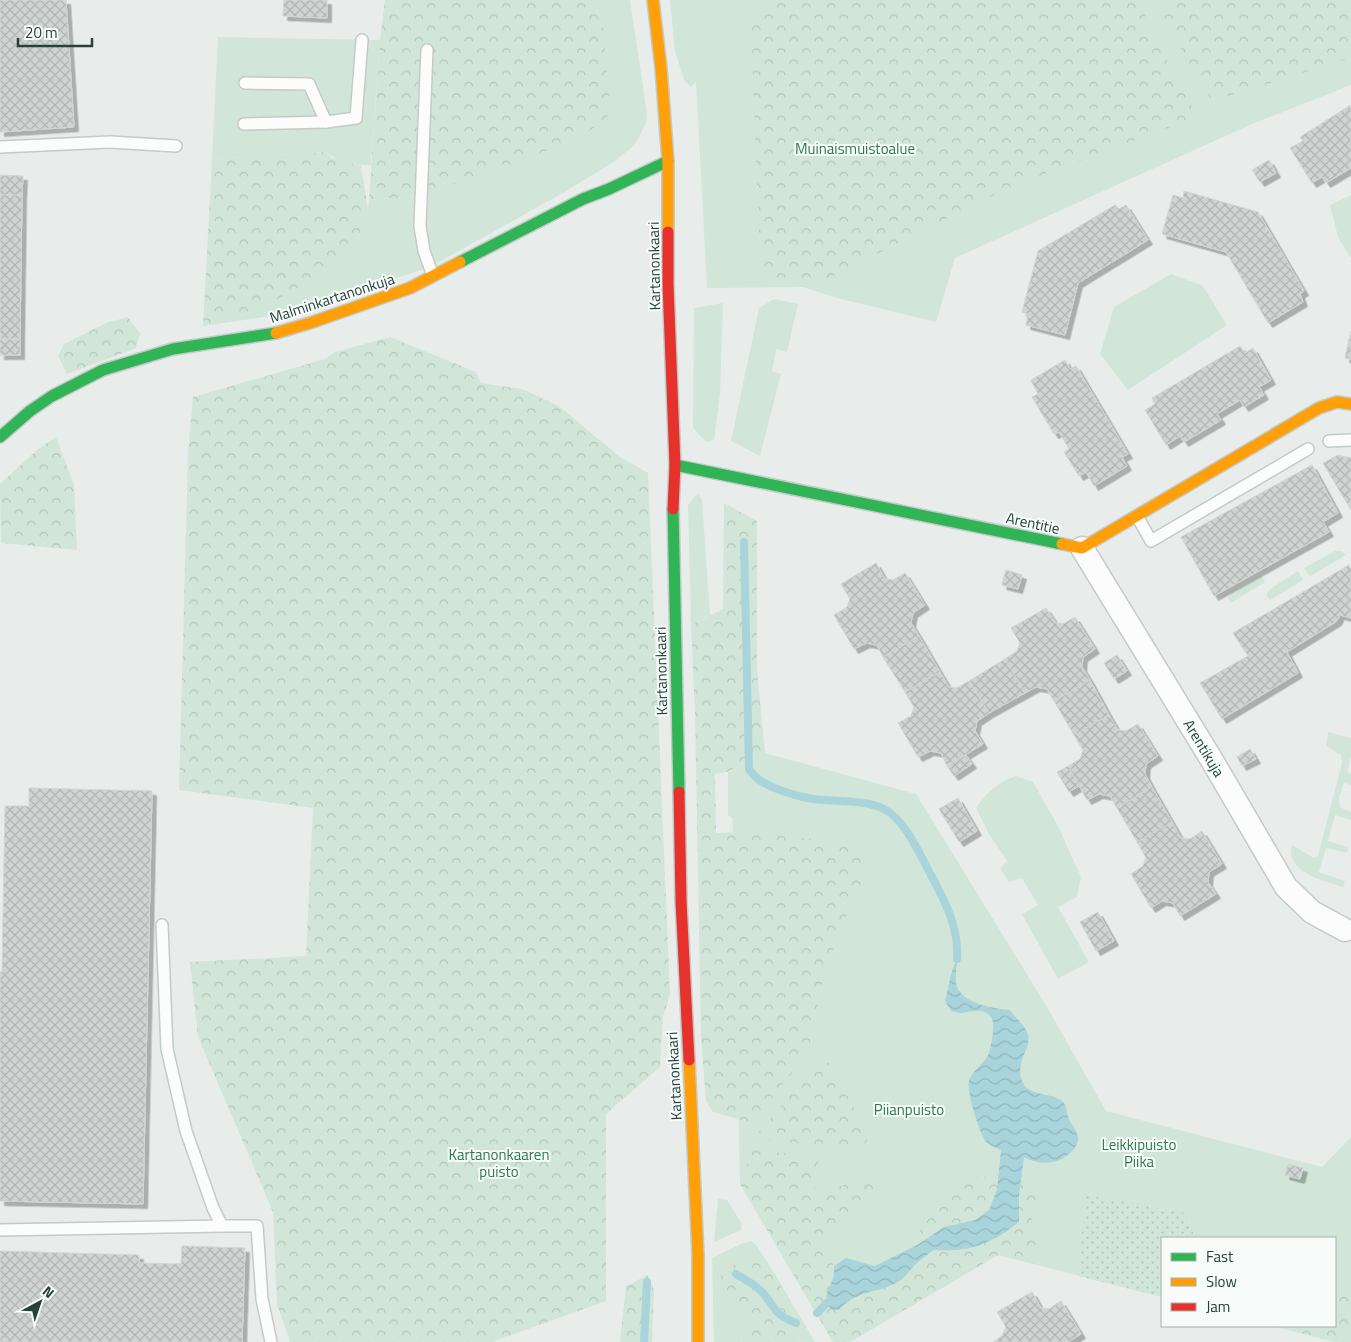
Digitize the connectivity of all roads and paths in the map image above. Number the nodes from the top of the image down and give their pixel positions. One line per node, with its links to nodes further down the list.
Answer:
1 (653, 0): 9 (street, Kartanonkaari)
2 (362, 40): 5 (lane)
3 (427, 50): 10 (lane)
4 (245, 83): 5 (lane)
5 (326, 122): 6 (lane)
6 (244, 124)
7 (176, 146): 8 (lane)
8 (0, 148)
9 (668, 161): 10 (street, Malminkartanonkuja); 16 (street, Kartanonkaari)
10 (433, 276): 12 (street, Malminkartanonkuja)
11 (1351, 404): 17 (street)
12 (0, 437)
13 (1351, 440): 14 (lane)
14 (1328, 441)
15 (1308, 449): 17 (lane)
16 (675, 465): 18 (street, Arentitie); 24 (street, Kartanonkaari)
17 (1137, 516): 18 (street)
18 (1082, 548): 20 (street, Arentikuja)
19 (162, 925): 21 (lane)
20 (1348, 934)
21 (222, 1226): 22 (lane); 23 (lane)
22 (0, 1230)
23 (271, 1342)
24 (698, 1342)

